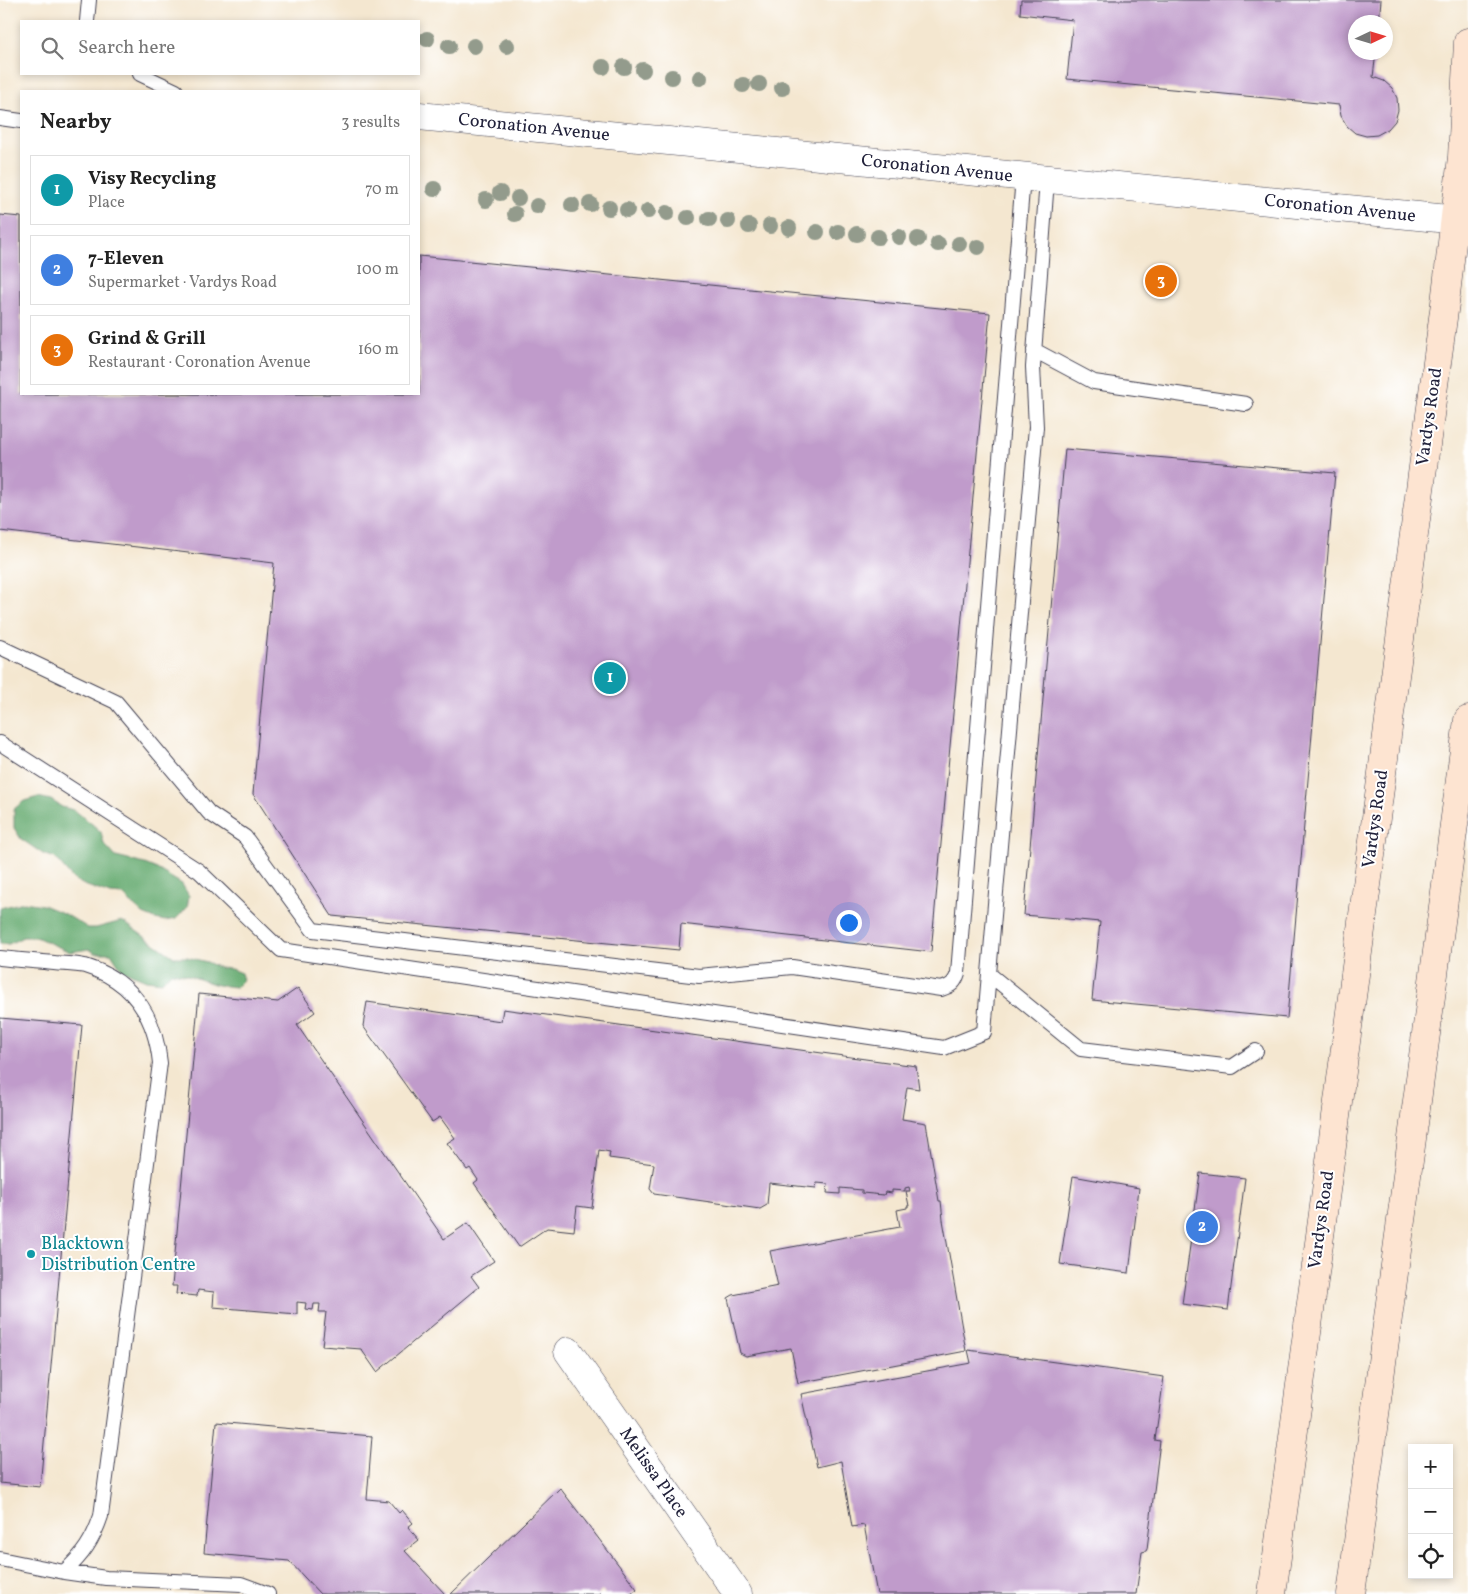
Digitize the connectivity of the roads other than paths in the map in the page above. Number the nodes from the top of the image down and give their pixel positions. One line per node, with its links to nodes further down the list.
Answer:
1 (89, 0): 2 (lane)
2 (87, 20)
3 (1468, 42): 10 (main road, Vardys Road)
4 (142, 75): 5 (lane)
5 (174, 90)
6 (420, 116): 9 (street, Coronation Avenue)
7 (0, 118): 8 (lane)
8 (20, 121)
9 (1035, 178): 10 (street, Coronation Avenue); 11 (lane); 13 (lane)
10 (1461, 221): 24 (main road, Vardys Road)
11 (1034, 350): 12 (lane); 17 (lane)
12 (1246, 404)
13 (0, 647)
14 (1468, 720): 25 (main road)
15 (0, 743): 17 (lane)
16 (0, 958): 21 (lane)
17 (990, 974): 18 (lane)
18 (1256, 1051)
19 (568, 1351): 23 (street, Melissa Place)
20 (0, 1559): 21 (lane)
21 (64, 1572): 22 (lane)
22 (268, 1594)
23 (738, 1594)
24 (1272, 1594)
25 (1351, 1594)

